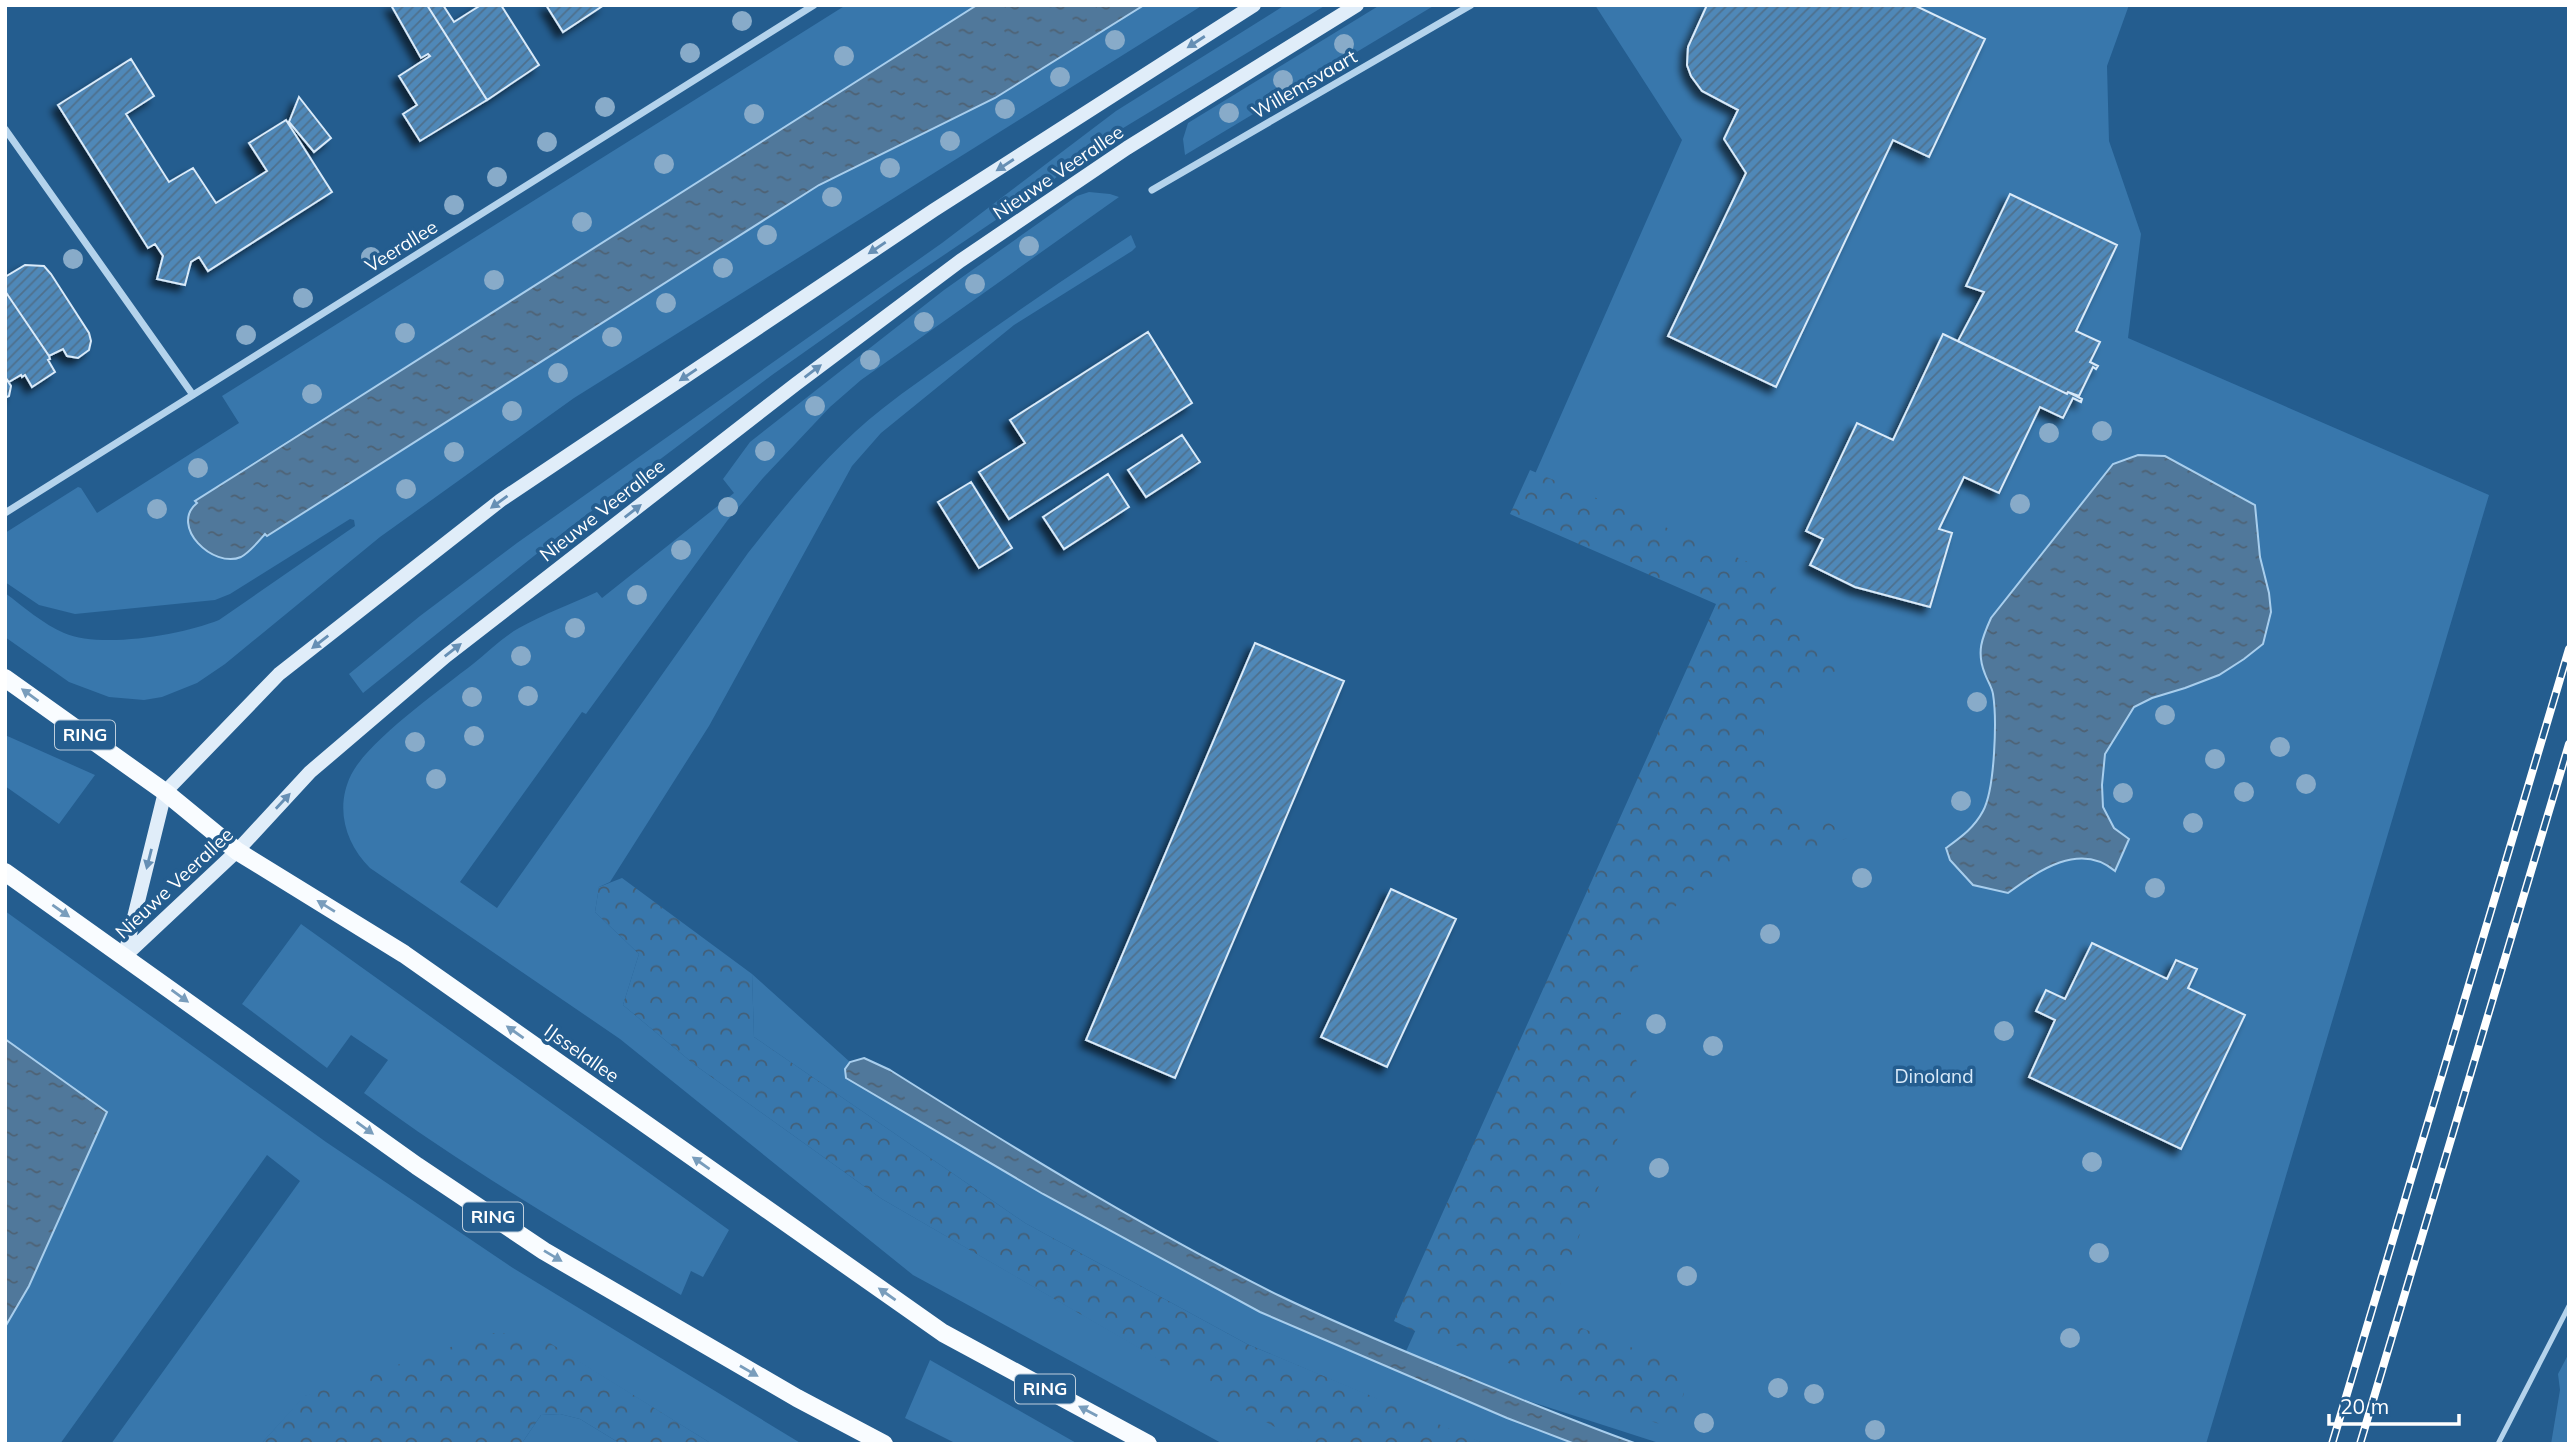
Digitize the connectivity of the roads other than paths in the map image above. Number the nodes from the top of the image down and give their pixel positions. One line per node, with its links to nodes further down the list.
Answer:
1 (814, 5): 7 (street, Veerallee)
2 (1254, 5): 10 (main road, Nieuwe Veerallee, one-way to 10)
3 (1357, 5): 11 (main road, Nieuwe Veerallee, one-way to 3)
4 (1471, 5): 6 (street, Willemsvaart)
5 (5, 129): 7 (street)
6 (1152, 190)
7 (193, 395): 8 (street, Veerallee)
8 (5, 513)
9 (5, 678): 10 (main road, IJsselallee / RING, one-way to 9)
10 (165, 792): 11 (main road, IJsselallee / RING); 13 (main road, Nieuwe Veerallee, one-way to 13)
11 (237, 851): 13 (main road, Nieuwe Veerallee); 16 (main road, IJsselallee / RING, one-way to 11)
12 (5, 872): 13 (main road, RING, one-way to 13)
13 (125, 956): 15 (main road, RING, one-way to 15)
14 (2569, 1306): 17 (lane)
15 (884, 1444)
16 (1148, 1444)
17 (2498, 1444)

